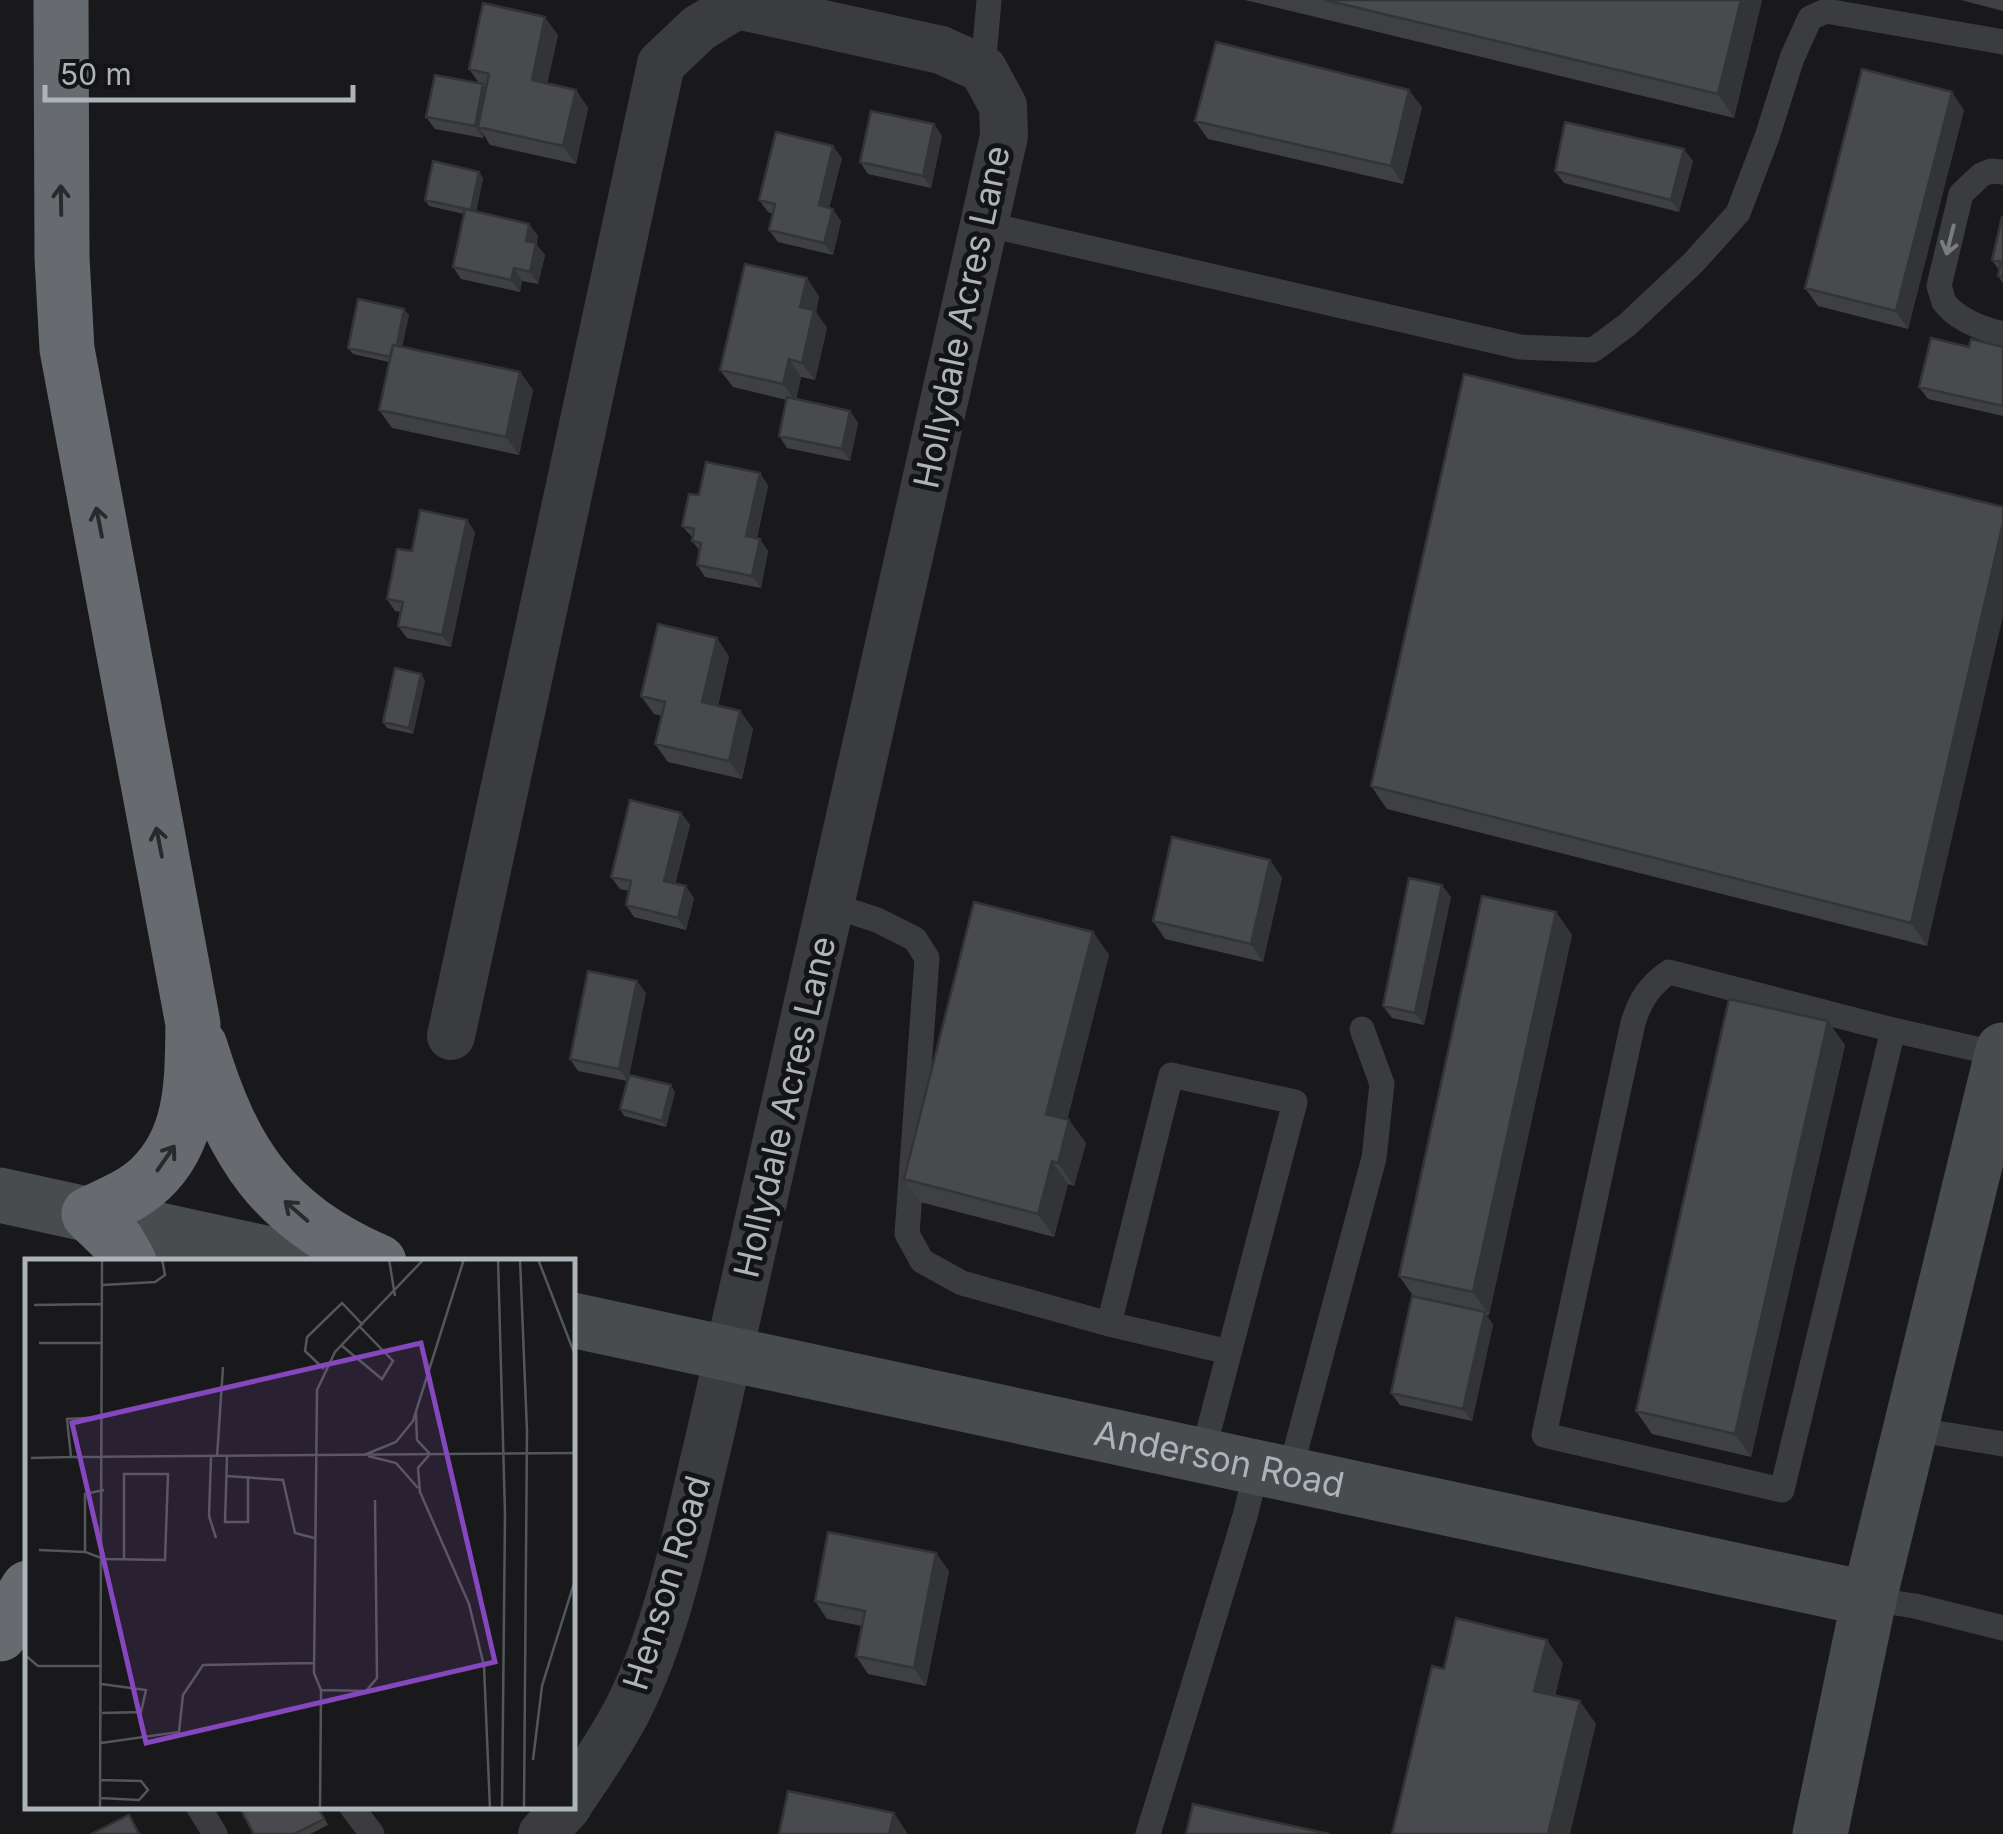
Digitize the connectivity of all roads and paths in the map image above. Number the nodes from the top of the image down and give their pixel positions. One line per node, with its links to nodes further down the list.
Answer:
1 (61, 0): 9 (highway, one-way to 1)
2 (988, 0): 4 (lane)
3 (2003, 42): 6 (lane)
4 (983, 69): 6 (street, Hollydale Acres Lane); 12 (street)
5 (2003, 172): 7 (lane, one-way to 7)
6 (984, 224): 8 (street, Hollydale Acres Lane)
7 (2003, 334)
8 (831, 905): 20 (lane); 22 (street, Hollydale Acres Lane)
9 (193, 1024): 15 (highway, one-way to 9); 18 (highway, one-way to 9)
10 (1362, 1029): 26 (lane)
11 (1894, 1030): 11 (lane); 13 (lane)
12 (451, 1036)
13 (2003, 1053): 23 (street)
14 (0, 1194): 15 (street)
15 (89, 1214): 16 (highway); 17 (street)
16 (127, 1259)
17 (292, 1259)
18 (372, 1259)
19 (575, 1321): 22 (street, Anderson Road)
20 (1109, 1324): 21 (lane); 21 (lane)
21 (1229, 1352): 25 (lane)
22 (730, 1354): 25 (street, Anderson Road); 31 (street, Henson Road)
23 (1912, 1429): 24 (lane); 28 (street)
24 (2003, 1444)
25 (1202, 1456): 26 (street, Anderson Road)
26 (1273, 1471): 28 (street, Anderson Road); 37 (lane)
27 (25, 1593): 30 (highway)
28 (1869, 1599): 29 (lane); 34 (street)
29 (2003, 1628)
30 (0, 1634)
31 (575, 1799)
32 (200, 1809): 35 (lane)
33 (353, 1809): 36 (lane)
34 (1831, 1831)
35 (215, 1834)
36 (372, 1834)
37 (1148, 1834)

